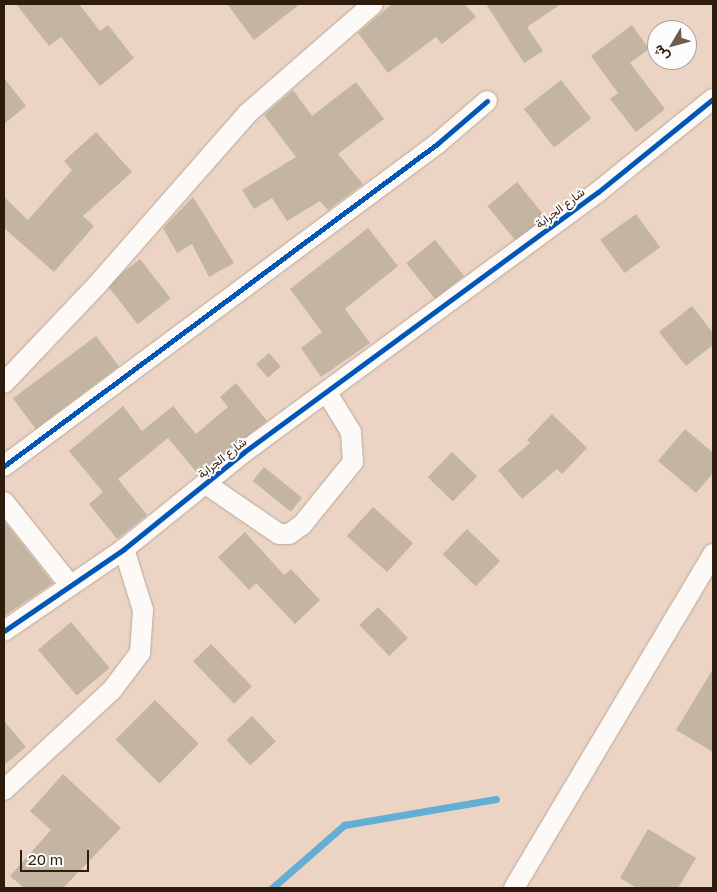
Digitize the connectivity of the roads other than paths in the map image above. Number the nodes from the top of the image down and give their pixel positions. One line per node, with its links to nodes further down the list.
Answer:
1 (373, 4): 4 (street)
2 (713, 99): 5 (street, شارع الجرابة)
3 (487, 101): 6 (street)
4 (4, 383)
5 (327, 393): 7 (street, شارع الجرابة); 7 (street)
6 (4, 466)
7 (206, 484): 9 (street, شارع الجرابة)
8 (4, 502): 11 (street)
9 (124, 549): 11 (street, شارع الجرابة); 13 (street)
10 (713, 554): 14 (street)
11 (70, 585): 12 (street, شارع الجرابة)
12 (4, 630)
13 (4, 790)
14 (514, 888)

